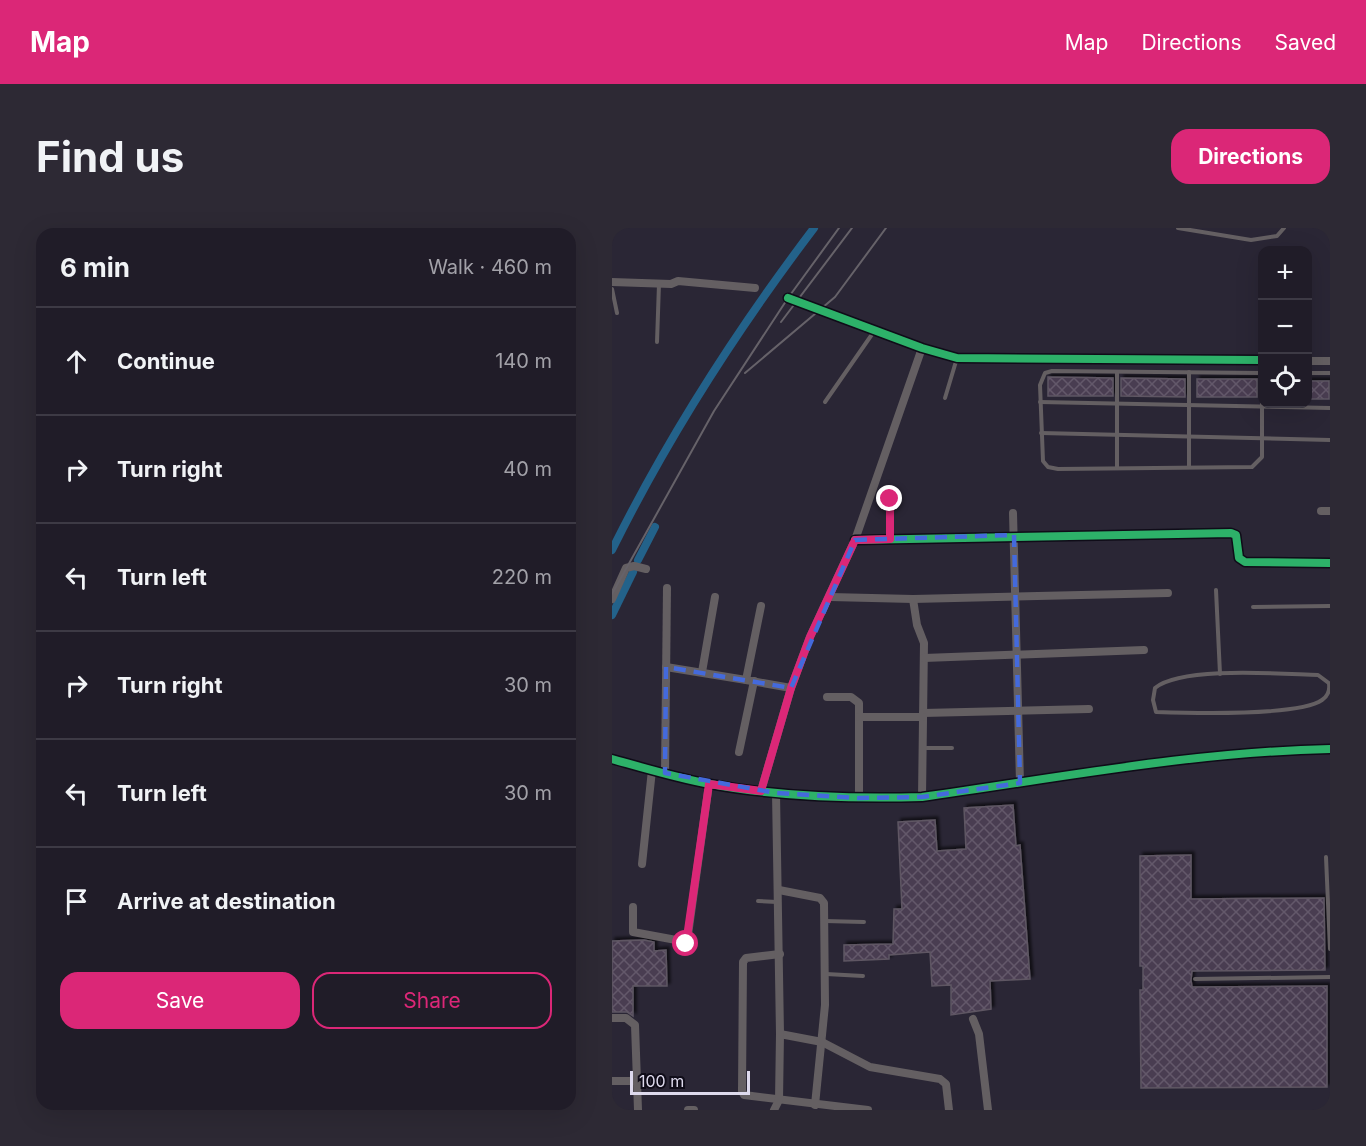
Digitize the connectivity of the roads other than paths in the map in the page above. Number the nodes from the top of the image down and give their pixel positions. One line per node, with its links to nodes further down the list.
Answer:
1 (1178, 228): 2 (lane)
2 (1284, 228)
3 (612, 282): 4 (street)
4 (659, 284): 5 (street); 10 (lane)
5 (755, 288)
6 (612, 289): 8 (lane)
7 (788, 298): 9 (street)
8 (617, 313)
9 (876, 330): 11 (street); 22 (lane)
10 (657, 342)
11 (922, 348): 12 (street); 41 (street)
12 (957, 358): 13 (street); 21 (lane)
13 (1258, 360)
14 (1312, 361): 15 (street)
15 (1330, 361)
16 (1118, 372): 17 (lane); 23 (lane); 24 (lane)
17 (1189, 372): 18 (lane); 25 (lane)
18 (1258, 373)
19 (1312, 373): 20 (lane)
20 (1330, 373)
21 (945, 398)
22 (825, 402)
23 (1040, 402): 24 (lane); 30 (lane)
24 (1118, 405): 25 (lane); 31 (lane)
25 (1189, 406): 26 (lane); 32 (lane)
26 (1258, 408)
27 (1261, 408): 33 (lane)
28 (1312, 408): 29 (lane)
29 (1330, 408)
30 (1041, 433): 31 (lane); 36 (lane)
31 (1117, 435): 32 (lane); 36 (lane)
32 (1190, 437): 33 (lane); 35 (lane)
33 (1262, 440): 34 (lane); 35 (lane)
34 (1330, 440)
35 (1189, 467): 36 (lane)
36 (1117, 468)
37 (890, 499): 40 (lane)
38 (1013, 513): 39 (street)
39 (1014, 535): 40 (street); 42 (street); 49 (street)
40 (890, 539): 41 (street)
41 (855, 540): 48 (street)
42 (1330, 563)
43 (646, 569): 50 (street)
44 (667, 588): 58 (street)
45 (1216, 590): 60 (lane)
46 (1168, 593): 49 (street)
47 (715, 597): 59 (street)
48 (830, 597): 51 (street); 63 (street)
49 (1017, 597): 51 (street); 56 (street)
50 (612, 599)
51 (914, 599): 57 (street)
52 (761, 606): 61 (street)
53 (1330, 606): 54 (lane)
54 (1253, 607)
55 (1144, 650): 56 (street)
56 (1017, 655): 57 (street); 66 (street)
57 (924, 658): 68 (street)
58 (666, 667): 59 (street); 76 (street)
59 (702, 672): 61 (street)
60 (1220, 674): 62 (lane); 64 (lane)
61 (750, 681): 63 (street); 73 (street)
62 (1330, 684): 64 (lane)
63 (791, 688): 79 (street)
64 (1330, 691)
65 (827, 697): 69 (street)
66 (1020, 708): 67 (street); 68 (street); 77 (street)
67 (1089, 709)
68 (923, 715): 69 (street); 70 (street)
69 (859, 717): 82 (street)
70 (922, 748): 71 (lane); 81 (street)
71 (952, 748)
72 (1330, 749): 77 (street)
73 (739, 752)
74 (612, 759): 75 (street)
75 (652, 770): 76 (street); 84 (street)
76 (665, 772): 78 (street)
77 (1020, 783): 81 (street)
78 (709, 784): 79 (street); 88 (street)
79 (761, 791): 80 (street)
80 (776, 793): 82 (street); 85 (street)
81 (922, 797): 82 (street)
82 (859, 798)
83 (1326, 856): 91 (lane)
84 (642, 864)
85 (779, 890): 87 (street); 89 (street)
86 (758, 901): 87 (lane)
87 (778, 902): 92 (street)
88 (633, 907)
89 (825, 921): 90 (lane); 93 (street)
90 (864, 922)
91 (1330, 949)
92 (780, 954): 99 (street); 103 (street)
93 (825, 974): 94 (lane); 100 (street)
94 (863, 976)
95 (1330, 977): 96 (lane)
96 (1195, 979)
97 (612, 1018): 102 (street)
98 (973, 1019): 111 (street)
99 (780, 1034): 100 (street); 103 (street)
100 (822, 1042): 104 (street); 110 (street)
101 (612, 1081): 102 (street)
102 (638, 1081): 105 (street)
103 (778, 1100): 104 (street); 108 (street)
104 (815, 1105): 109 (street)
105 (638, 1110)
106 (688, 1110): 107 (street)
107 (694, 1110)
108 (774, 1110)
109 (868, 1110)
110 (949, 1110)
111 (988, 1110)

